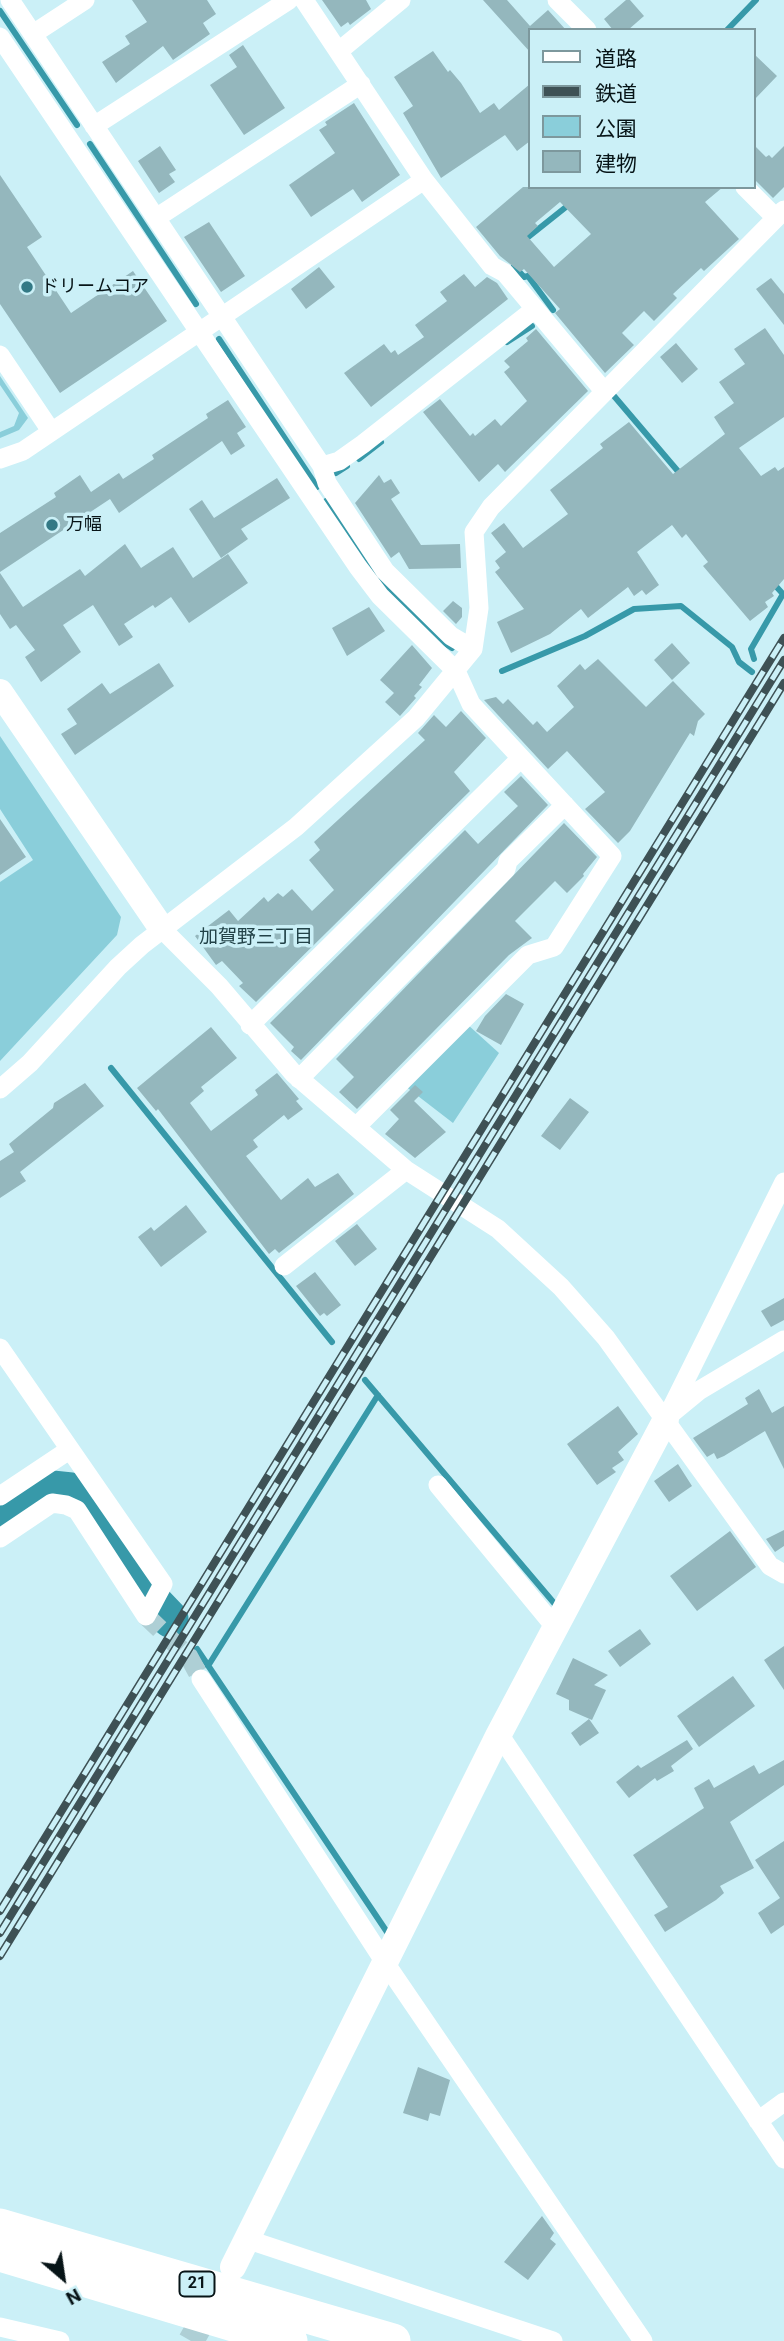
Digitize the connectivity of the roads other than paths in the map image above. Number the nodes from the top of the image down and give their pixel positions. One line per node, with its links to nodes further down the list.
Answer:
1 (10, 0): 8 (street)
2 (85, 0): 8 (street)
3 (289, 0): 12 (street)
4 (304, 0): 10 (street)
5 (401, 0): 10 (street)
6 (557, 0): 7 (street)
7 (585, 28)
8 (33, 34): 12 (street)
9 (0, 37): 19 (street)
10 (340, 51): 11 (street)
11 (361, 84): 13 (street); 16 (street)
12 (94, 125): 16 (street)
13 (424, 180): 17 (street); 18 (street)
14 (748, 189): 15 (street)
15 (780, 214): 21 (street)
16 (156, 218): 18 (street)
17 (535, 309): 21 (street); 24 (street)
18 (222, 316): 19 (street); 24 (street)
19 (198, 333): 22 (street); 26 (street)
20 (0, 355): 22 (street)
21 (604, 391): 25 (street)
22 (51, 431): 23 (street)
23 (0, 459)
24 (322, 466): 25 (street)
25 (473, 649): 26 (street)
26 (456, 671): 28 (street); 30 (street)
27 (0, 692): 30 (street)
28 (521, 758): 29 (street); 31 (street)
29 (565, 805): 32 (street); 34 (street)
30 (162, 929): 31 (street); 33 (street)
31 (250, 1025): 32 (street)
32 (299, 1079): 34 (street)
33 (0, 1088)
34 (356, 1127): 35 (street)
35 (406, 1170): 37 (street); 40 (street)
36 (784, 1182): 40 (street)
37 (284, 1266)
38 (784, 1340): 40 (street)
39 (0, 1348): 41 (street)
40 (666, 1419): 45 (street); 46 (street)
41 (68, 1450): 43 (street); 44 (street)
42 (438, 1485): 46 (street)
43 (0, 1496)
44 (0, 1538)
45 (784, 1574)
46 (555, 1627): 48 (street)
47 (201, 1679): 49 (street)
48 (499, 1734): 49 (street); 51 (street)
49 (386, 1964): 55 (street); 66 (street)
50 (784, 2102): 51 (street)
51 (758, 2121): 52 (street)
52 (784, 2159)
53 (0, 2211): 59 (highway, 21)
54 (0, 2226): 59 (highway, 21)
55 (249, 2240): 57 (street); 65 (street)
56 (0, 2254): 61 (highway, 21)
57 (233, 2267)
58 (0, 2273): 61 (highway, 21)
59 (180, 2279): 64 (highway, 21)
60 (0, 2327): 62 (street)
61 (246, 2328): 63 (highway, 21)
62 (60, 2341)
63 (290, 2341)
64 (393, 2341)
65 (553, 2341)
66 (643, 2341)

